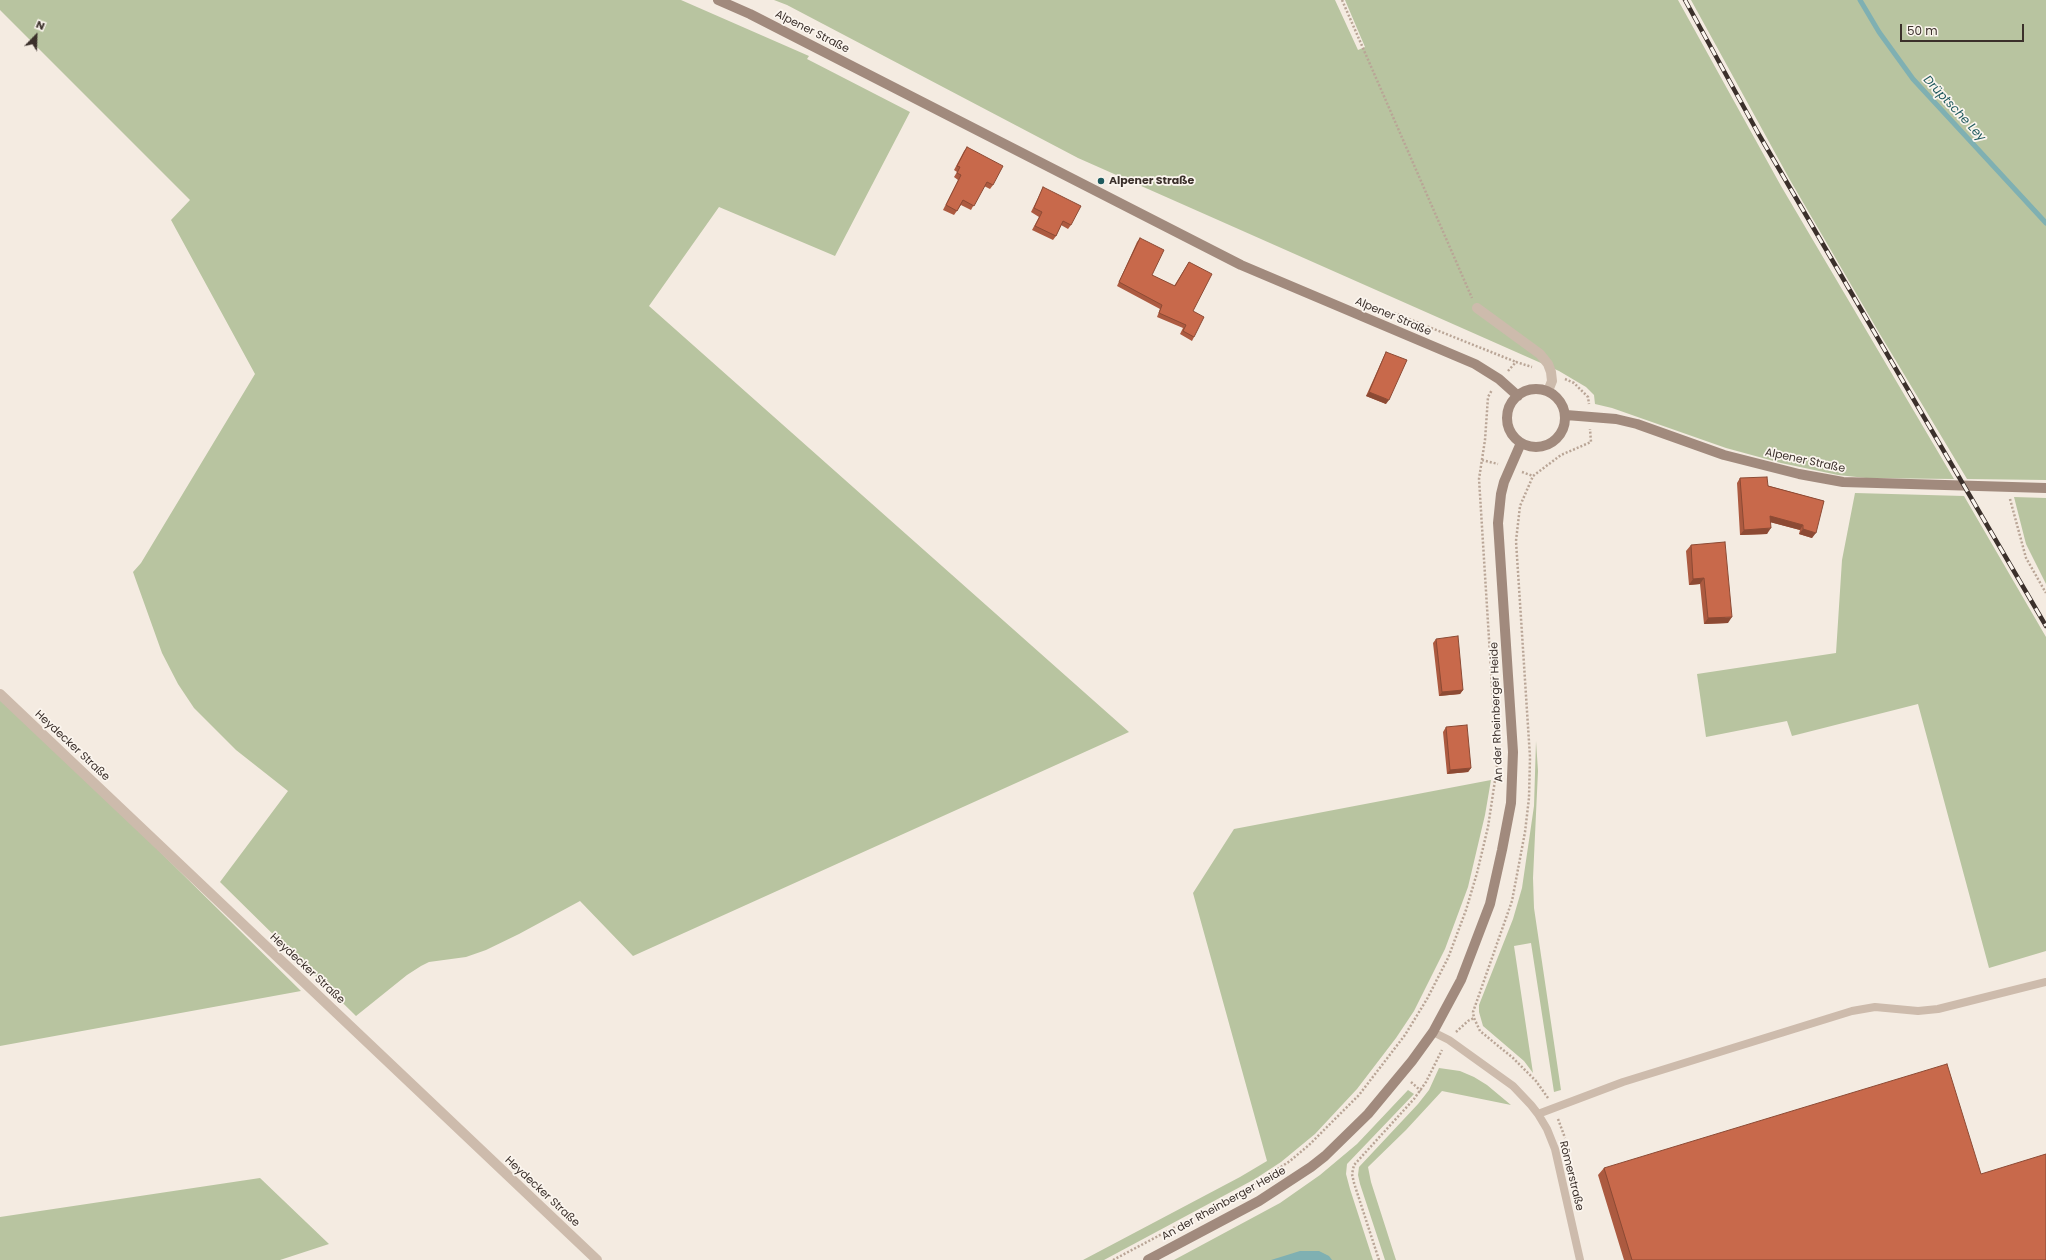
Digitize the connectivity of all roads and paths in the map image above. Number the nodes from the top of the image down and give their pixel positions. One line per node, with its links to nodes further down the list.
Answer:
1 (718, 0): 7 (street, Alpener Straße)
2 (1342, 0): 3 (path)
3 (1477, 308): 6 (street)
4 (1387, 311): 5 (path)
5 (1516, 362): 6 (path); 7 (path)
6 (1551, 372): 8 (street); 11 (path)
7 (1499, 380): 9 (street, Alpener Straße); 25 (path)
8 (1548, 391): 9 (street); 10 (street)
9 (1518, 396): 12 (street)
10 (1566, 415): 11 (street, Alpener Straße); 12 (street)
11 (1589, 416): 13 (street, Alpener Straße); 18 (path)
12 (1521, 443): 19 (street, An der Rheinberger Heide)
13 (2006, 487): 14 (street, Alpener Straße); 15 (path)
14 (2046, 488)
15 (2046, 593)
16 (0, 694): 24 (street, Heydecker Straße)
17 (2046, 982): 21 (lane)
18 (1474, 1018): 20 (path); 21 (path)
19 (1433, 1032): 20 (lane, Römerstraße); 26 (street, An der Rheinberger Heide)
20 (1449, 1040): 22 (lane, Römerstraße); 27 (path)
21 (1554, 1109): 22 (lane); 23 (path)
22 (1538, 1114): 28 (lane, Römerstraße)
23 (1566, 1140)
24 (597, 1260)
25 (1113, 1260)
26 (1148, 1260)
27 (1379, 1260)
28 (1580, 1260)

